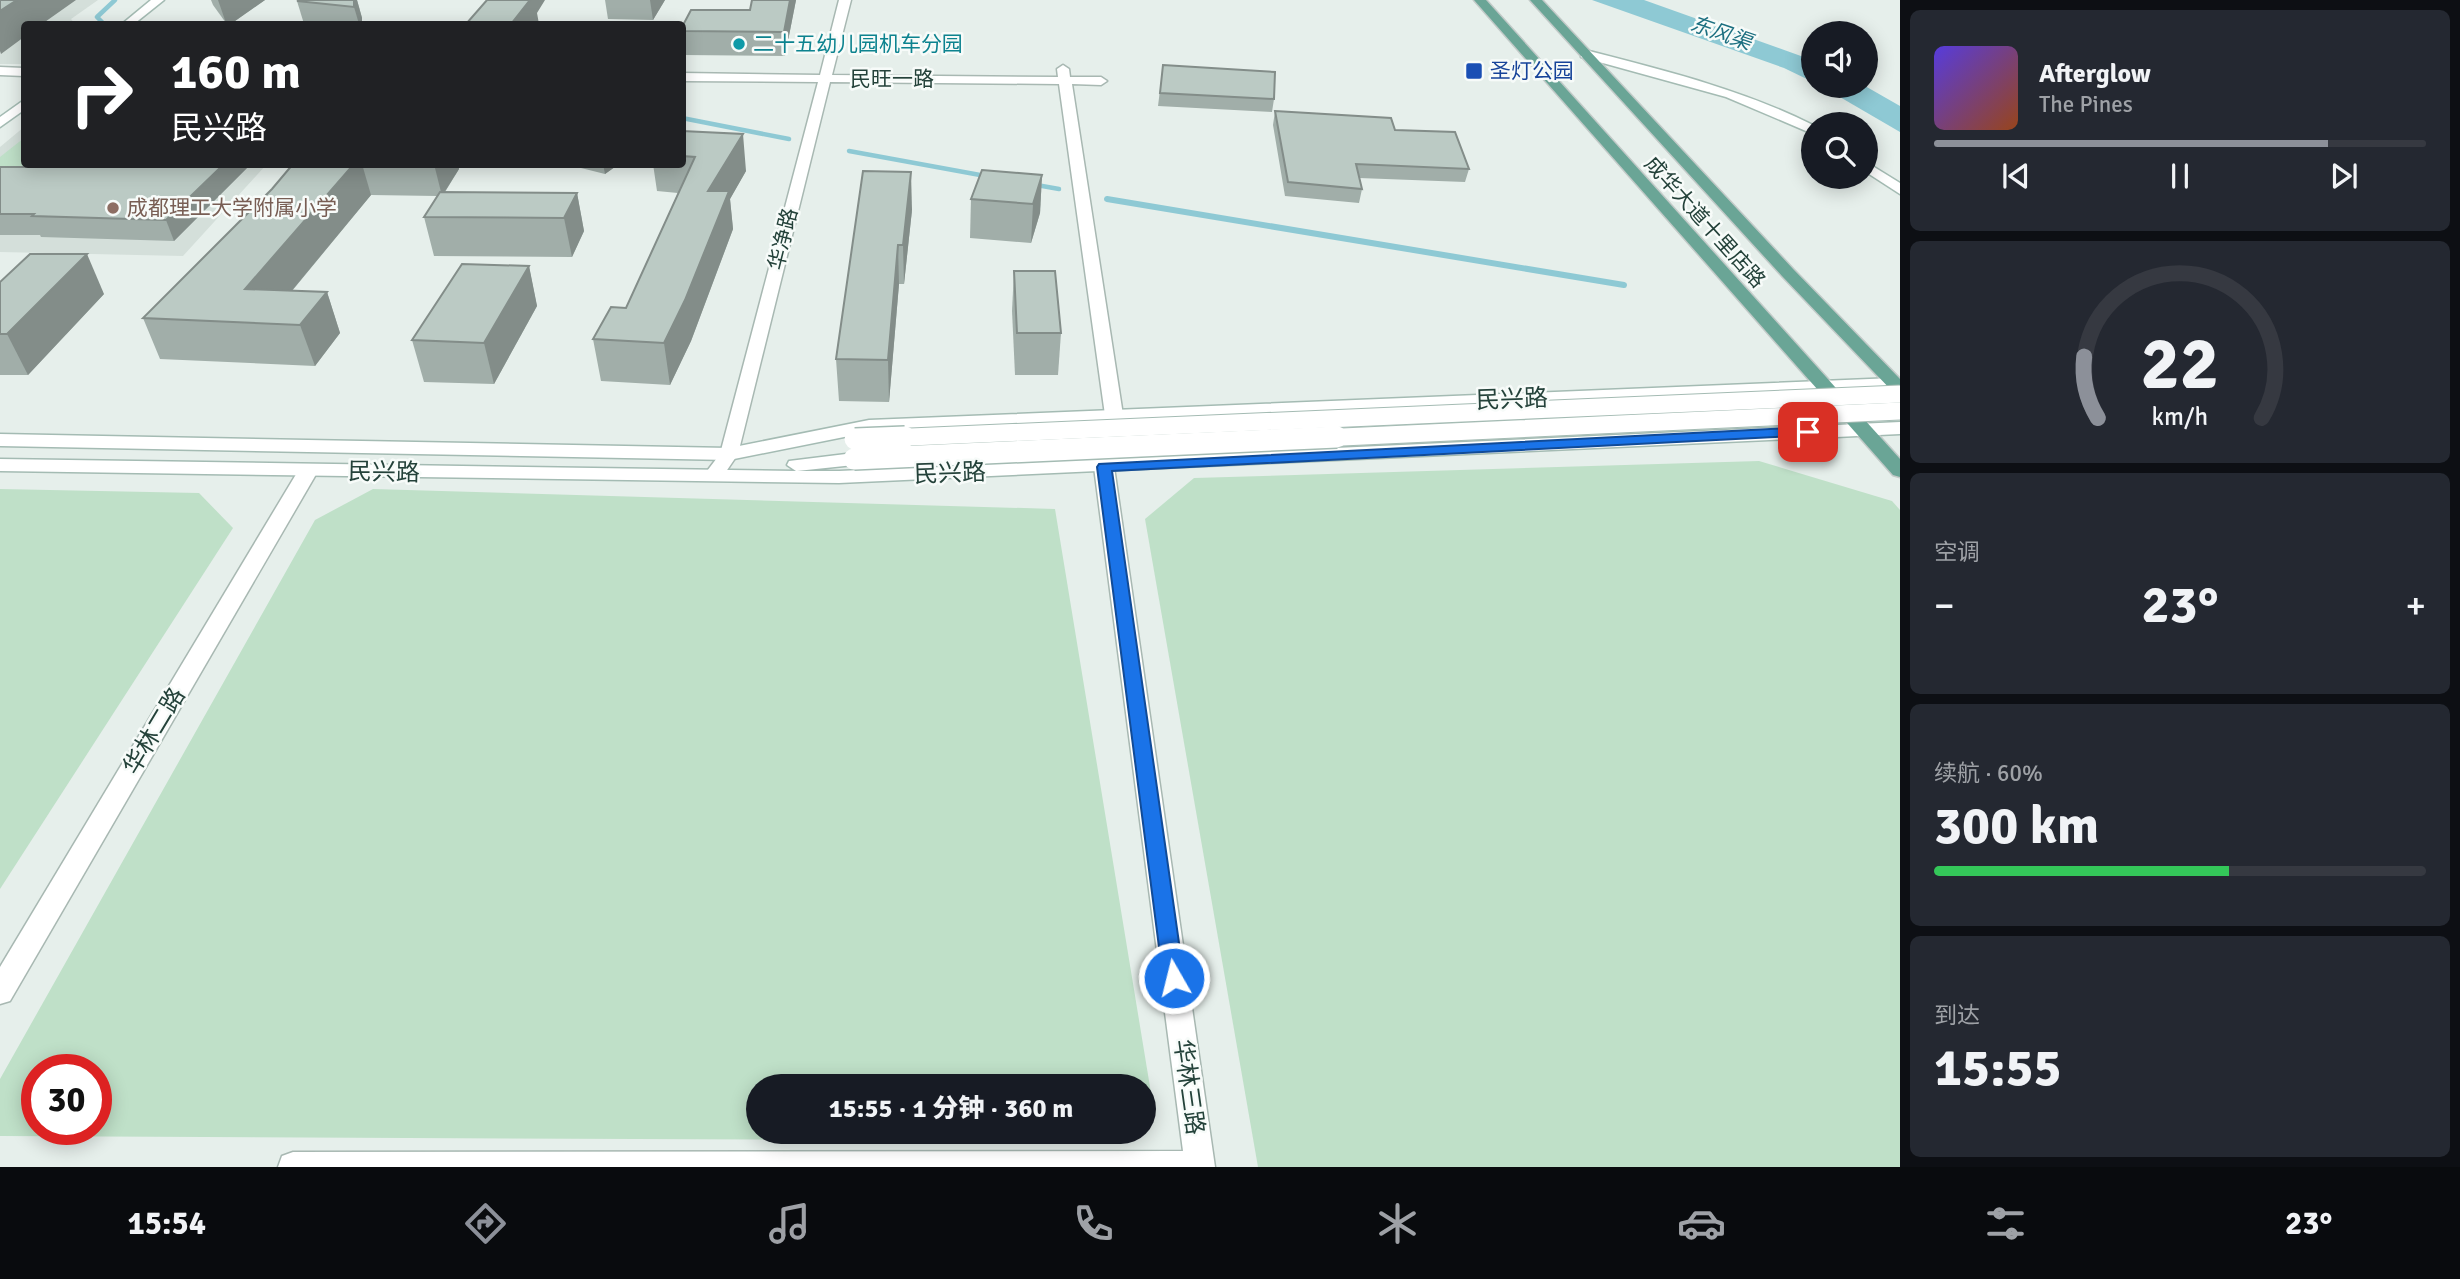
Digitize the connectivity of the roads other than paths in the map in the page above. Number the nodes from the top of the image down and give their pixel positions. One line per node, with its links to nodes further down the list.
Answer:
1 (158, 0): 5 (main road)
2 (1480, 0): 18 (main road, 成华大道十里店路)
3 (1536, 0): 6 (main road, 成华大道十里店路)
4 (843, 2): 11 (main road, 华净路)
5 (131, 21)
6 (1586, 54): 15 (main road); 19 (main road, 成华大道十里店路)
7 (0, 71): 8 (main road)
8 (21, 72)
9 (1064, 74): 11 (main road, 民旺一路); 12 (main road, 民旺一路); 21 (main road)
10 (686, 77): 11 (main road, 民旺一路)
11 (823, 79): 26 (main road, 华净路)
12 (1101, 81)
13 (21, 106): 14 (main road)
14 (0, 124)
15 (1801, 124)
16 (1878, 174): 17 (main road)
17 (1900, 190)
18 (1825, 386): 19 (main road, 民兴路); 21 (main road, 民兴路); 23 (main road, 成华大道十里店路)
19 (1898, 389): 25 (main road, 民兴路, bridge)
20 (1900, 411): 25 (main road, 民兴路, bridge)
21 (1114, 415): 26 (main road, 民兴路)
22 (1900, 428): 23 (main road, 民兴路)
23 (1862, 429): 28 (main road, 民兴路); 30 (main road, 成华大道十里店路)
24 (0, 440): 26 (main road, 民兴路)
25 (854, 449): 26 (main road); 31 (main road)
26 (729, 454): 31 (main road, 华净路)
27 (0, 465): 29 (main road, 民兴路)
28 (1104, 467): 31 (main road, 民兴路); 34 (main road, 华林三路)
29 (308, 471): 31 (main road, 民兴路); 32 (main road, 华林二路)
30 (1900, 471)
31 (714, 475)
32 (0, 992)
33 (293, 1167): 34 (main road)
34 (1199, 1167)

